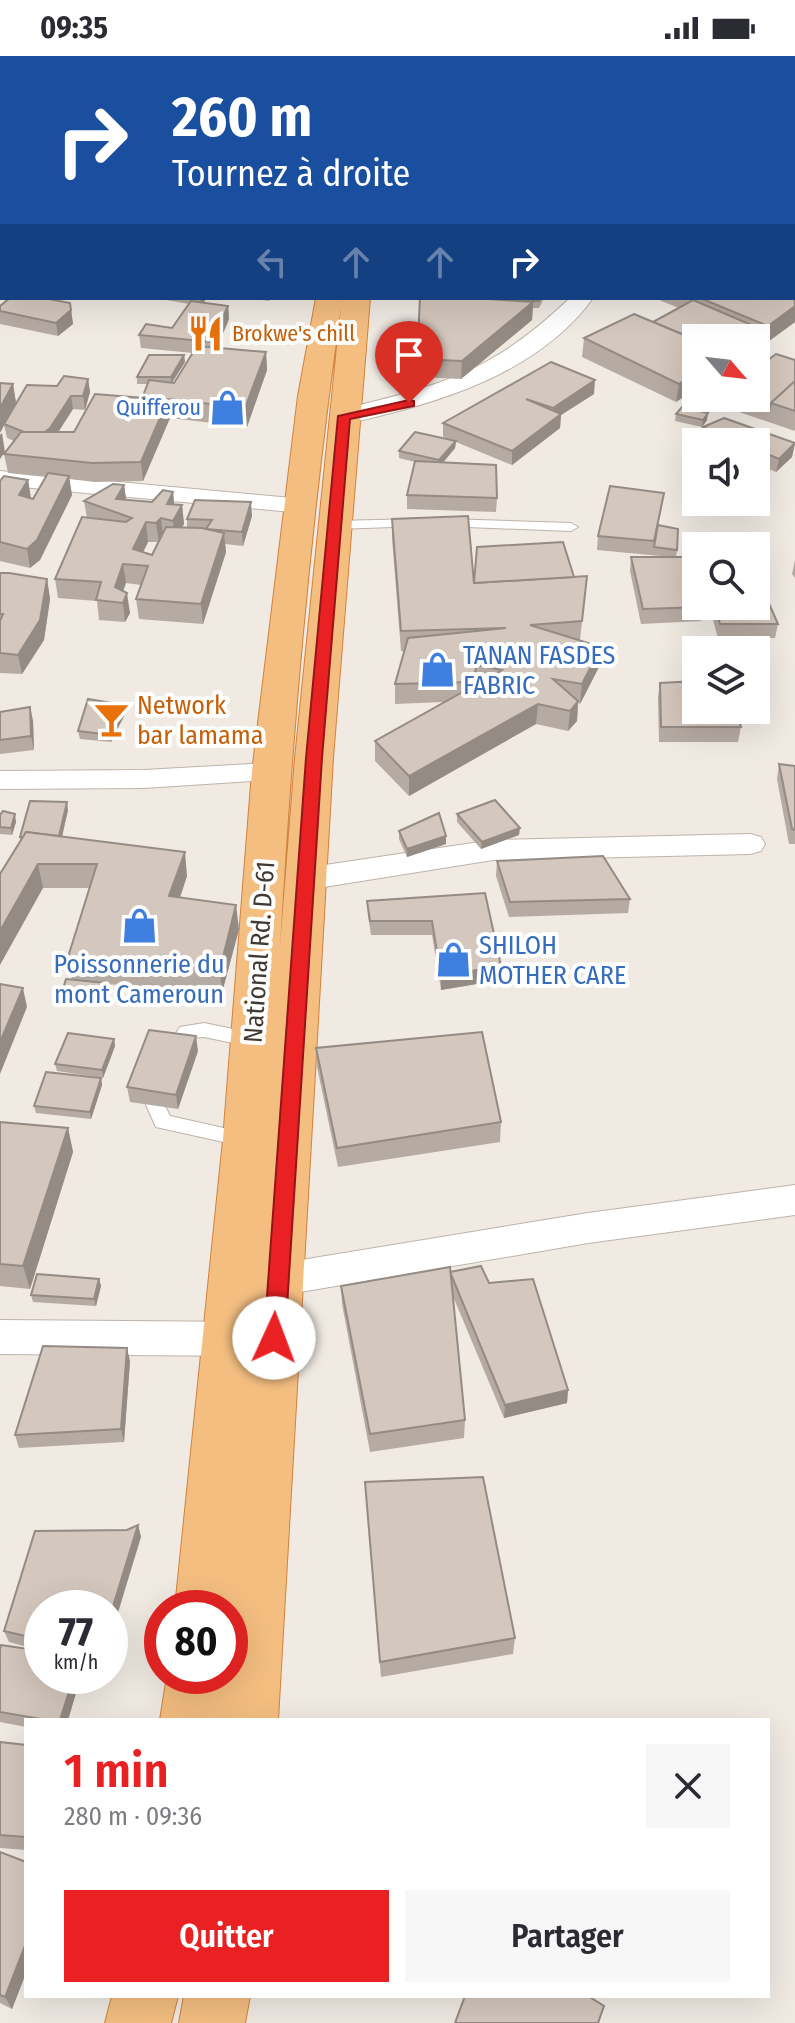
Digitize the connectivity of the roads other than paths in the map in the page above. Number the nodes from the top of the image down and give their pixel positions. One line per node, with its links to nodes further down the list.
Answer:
1 (329, 300): 6 (highway, National Rd. D-61)
2 (356, 300): 4 (highway, National Rd. D-61)
3 (580, 300): 4 (street)
4 (344, 416): 6 (highway, National Rd. D-61)
5 (0, 478): 6 (street)
6 (319, 515): 7 (lane); 8 (highway, National Rd. D-61); 11 (highway, National Rd. D-61)
7 (571, 527)
8 (271, 772): 9 (street); 12 (highway, National Rd. D-61)
9 (0, 780)
10 (750, 844): 11 (street)
11 (305, 879): 17 (highway, National Rd. D-61)
12 (253, 1040): 13 (lane); 15 (highway, National Rd. D-61)
13 (176, 1047)
14 (155, 1105): 15 (lane)
15 (246, 1140): 20 (highway, National Rd. D-61)
16 (795, 1200): 17 (street)
17 (277, 1280): 19 (highway, National Rd. D-61)
18 (0, 1337): 20 (street)
19 (274, 1338): 20 (street); 24 (highway, National Rd. D-61)
20 (226, 1340): 21 (highway, National Rd. D-61)
21 (205, 1590)
22 (194, 1694): 23 (highway)
23 (190, 1718)
24 (248, 1718)
25 (144, 1998): 27 (highway)
26 (217, 1998): 28 (highway)
27 (138, 2023)
28 (212, 2023)

